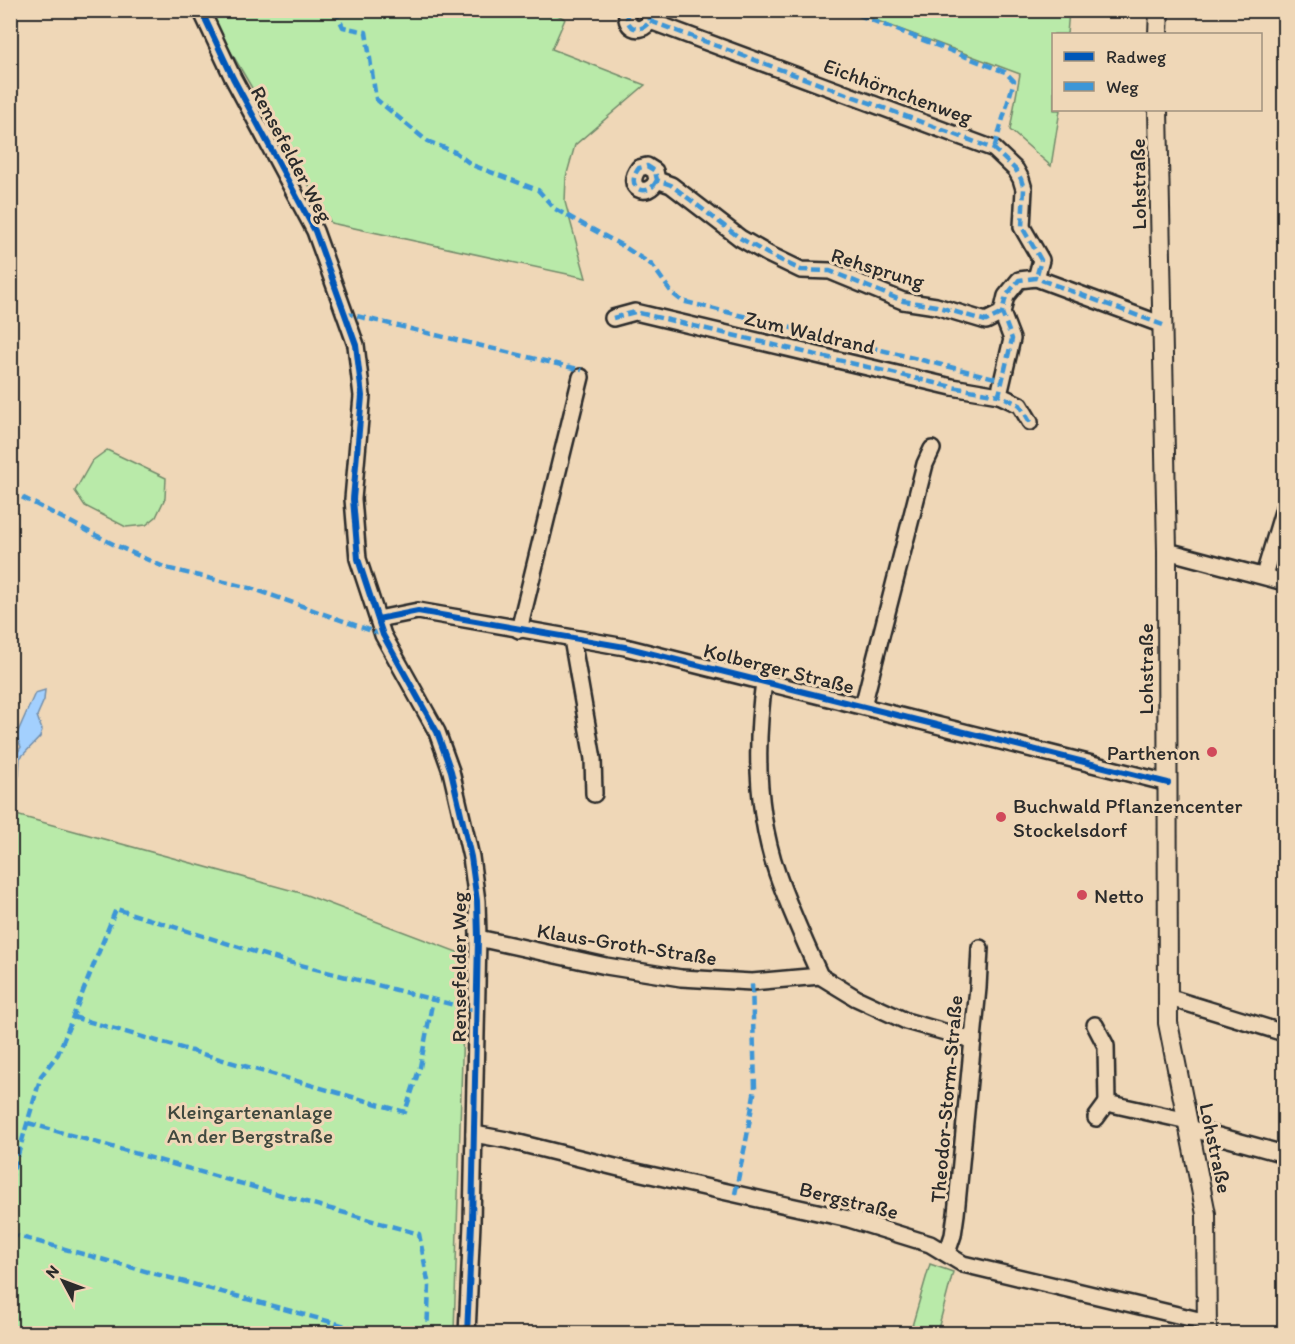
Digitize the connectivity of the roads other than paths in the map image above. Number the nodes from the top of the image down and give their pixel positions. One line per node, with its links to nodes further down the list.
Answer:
1 (201, 10): 20 (street, Rensefelder Weg)
2 (628, 10): 4 (street, Eichhörnchenweg)
3 (1159, 10): 5 (main road)
4 (649, 16): 8 (street, Eichhörnchenweg)
5 (1158, 33)
6 (1158, 111): 11 (main road, Lohstraße)
7 (657, 180): 9 (street, Rehsprung)
8 (1036, 278): 9 (street); 11 (street)
9 (1002, 314): 13 (street)
10 (613, 318): 13 (street, Zum Waldrand)
11 (1163, 325): 17 (main road, Lohstraße)
12 (581, 377): 21 (street)
13 (999, 395): 14 (street, Zum Waldrand)
14 (1030, 422)
15 (932, 449): 24 (street, Kolberger Straße)
16 (1284, 508): 18 (street)
17 (1167, 550): 18 (street); 25 (main road, Lohstraße)
18 (1264, 575): 19 (street)
19 (1284, 582)
20 (378, 619): 21 (street, Kolberger Straße); 27 (street, Rensefelder Weg)
21 (519, 630): 22 (street, Kolberger Straße)
22 (573, 639): 23 (street, Kolberger Straße); 26 (street)
23 (764, 681): 24 (street, Kolberger Straße); 29 (street)
24 (863, 706): 25 (street, Kolberger Straße)
25 (1168, 783): 30 (main road, Lohstraße)
26 (594, 794)
27 (478, 938): 29 (street, Klaus-Groth-Straße); 37 (street, Rensefelder Weg)
28 (980, 948): 33 (street, Theodor-Storm-Straße)
29 (820, 976): 33 (street)
30 (1167, 997): 32 (street); 36 (main road, Lohstraße)
31 (1095, 1025): 34 (street)
32 (1284, 1033)
33 (973, 1040): 39 (street, Theodor-Storm-Straße)
34 (1107, 1103): 35 (street); 36 (street)
35 (1096, 1118)
36 (1188, 1124): 38 (street); 40 (main road, Lohstraße)
37 (474, 1134): 39 (street, Bergstraße); 41 (street, Rensefelder Weg)
38 (1284, 1154)
39 (947, 1252): 40 (street, Bergstraße)
40 (1207, 1328)
41 (466, 1334)

